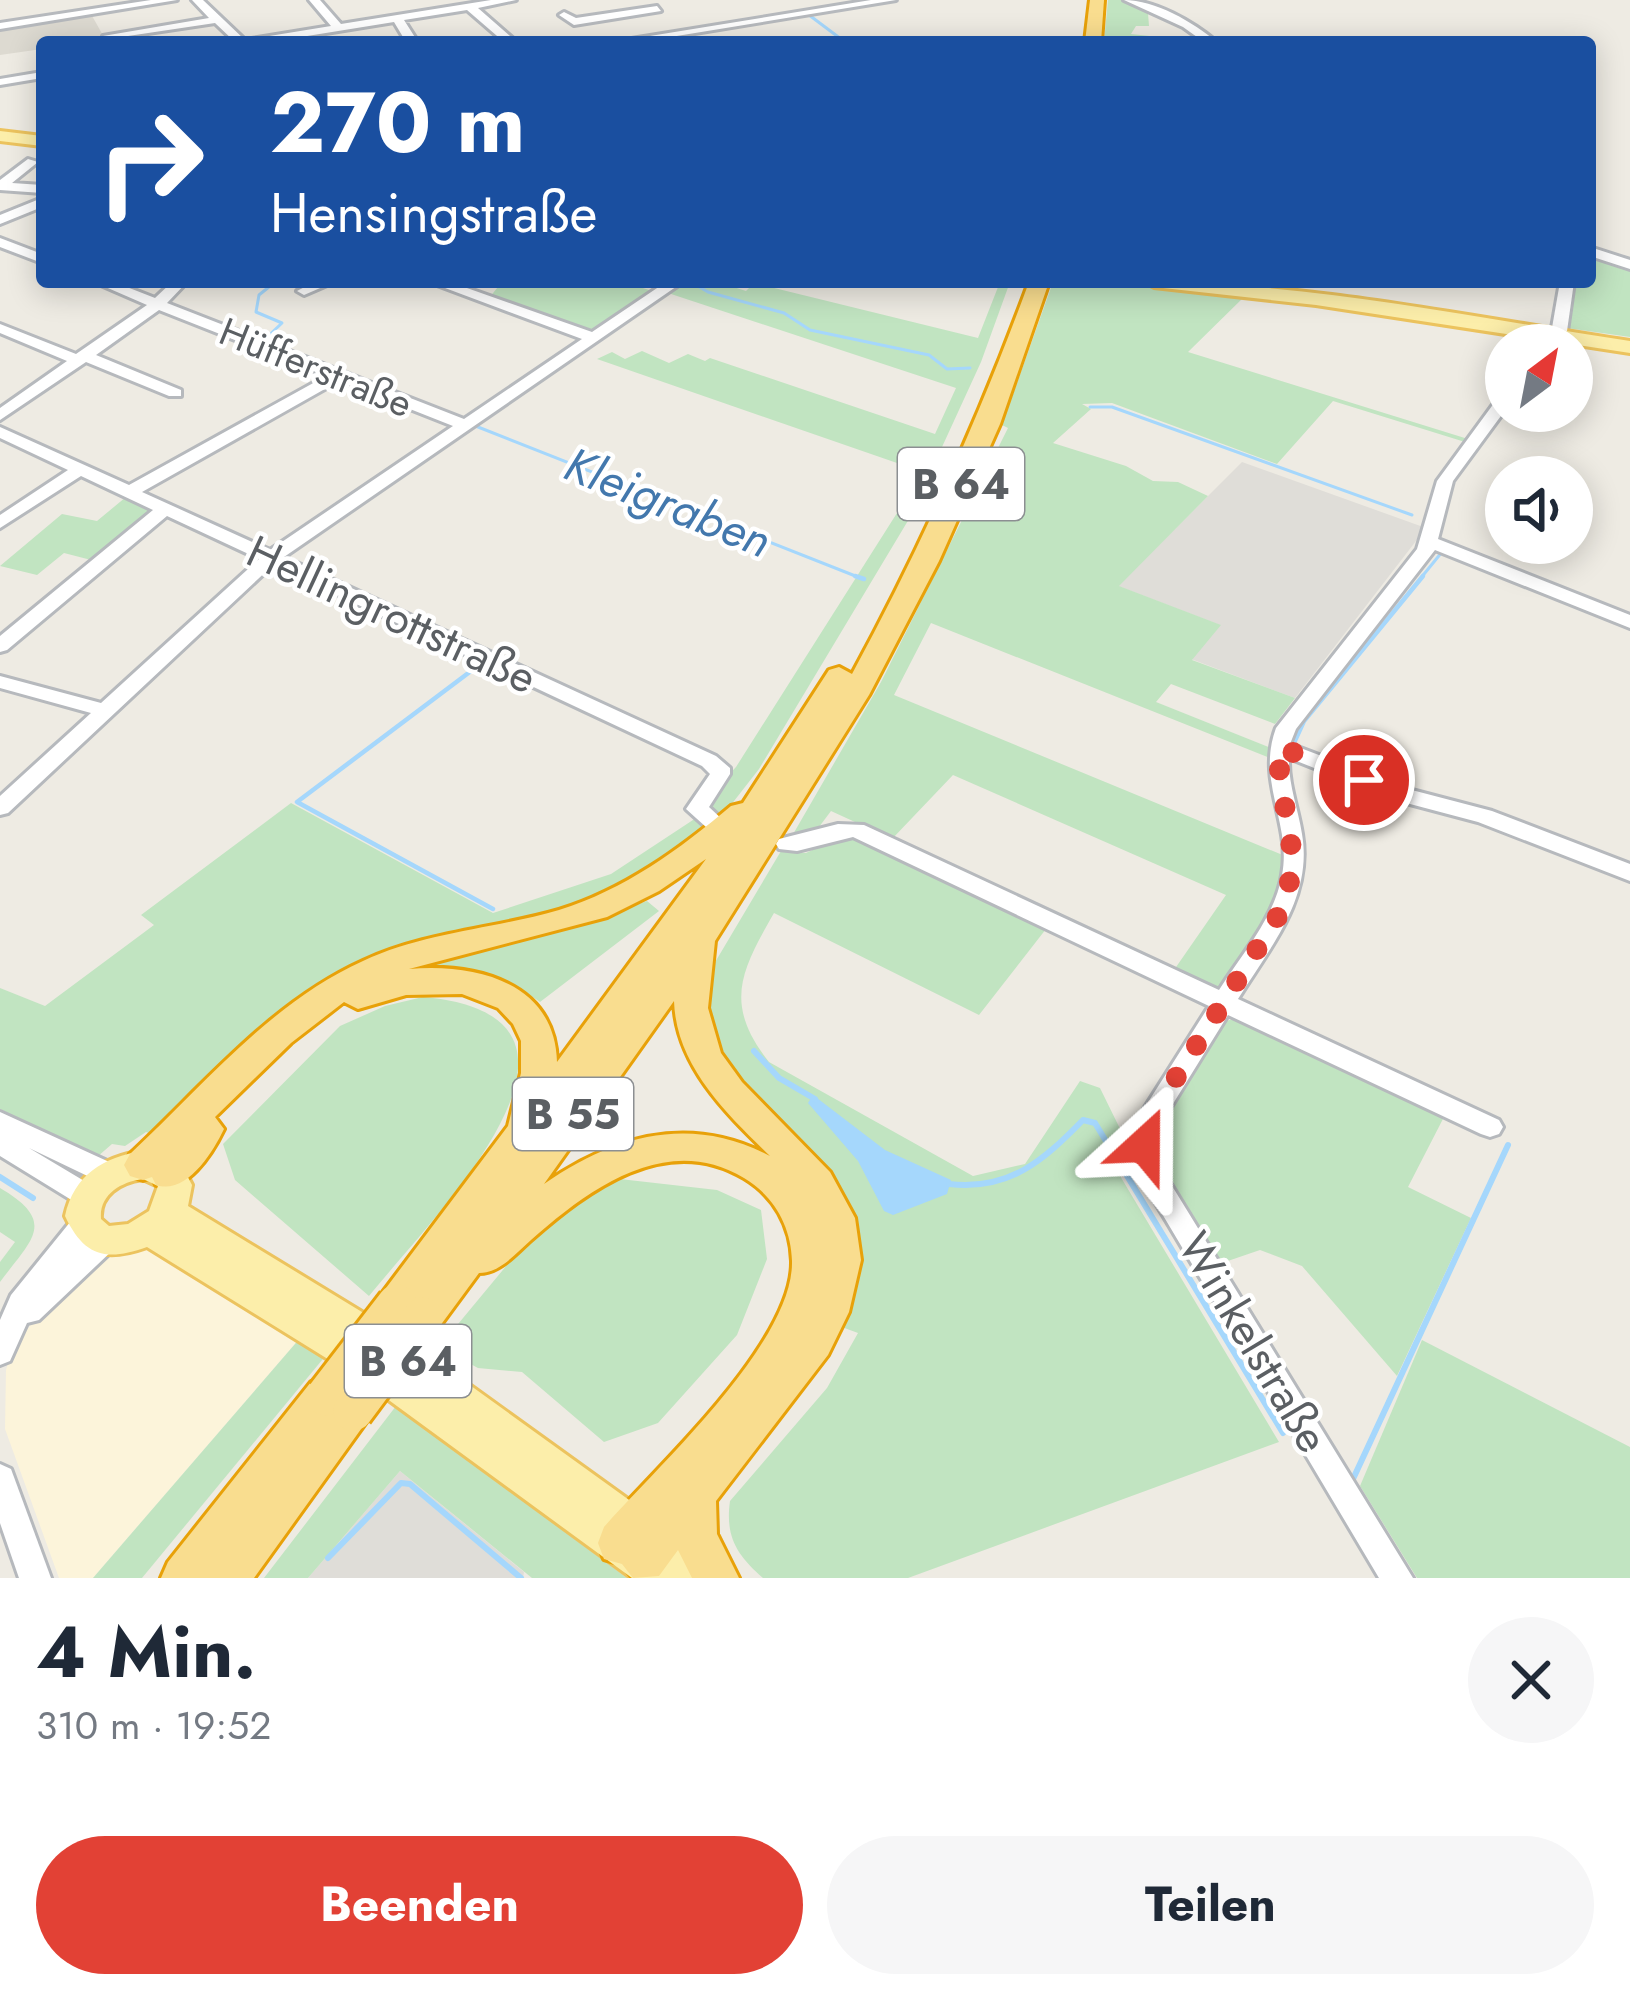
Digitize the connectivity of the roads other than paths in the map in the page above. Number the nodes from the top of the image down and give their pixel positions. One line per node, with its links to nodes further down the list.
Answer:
1 (172, 0): 13 (street)
2 (197, 0): 16 (street)
3 (314, 0): 18 (street)
4 (511, 0): 11 (street)
5 (645, 0): 12 (street)
6 (891, 0): 10 (street)
7 (1083, 0): 28 (highway)
8 (1097, 0): 29 (highway)
9 (1129, 0): 30 (street)
10 (845, 4): 19 (street)
11 (470, 7): 15 (street); 25 (street)
12 (657, 9): 14 (street); 19 (street)
13 (94, 12): 17 (street); 20 (street)
14 (564, 15)
15 (397, 18): 18 (street); 24 (street)
16 (215, 20): 21 (street); 22 (street)
17 (0, 26)
18 (339, 28): 23 (street)
19 (685, 31): 26 (street); 27 (street)
20 (108, 36)
21 (127, 36)
22 (237, 36)
23 (316, 36)
24 (408, 36)
25 (504, 36)
26 (655, 36)
27 (691, 36)
28 (1080, 36)
29 (1094, 36)
30 (1202, 36)
31 (36, 76): 32 (street)
32 (0, 82)
33 (0, 136): 34 (main road)
34 (36, 139)
35 (32, 162): 36 (street)
36 (0, 186): 37 (street)
37 (36, 189)
38 (36, 205): 39 (street)
39 (0, 220)
40 (0, 242): 42 (street)
41 (1596, 252): 43 (street)
42 (36, 257)
43 (1630, 265)
44 (117, 288): 54 (street, Hüfferstraße)
45 (174, 288): 54 (street)
46 (312, 288): 53 (street)
47 (453, 288): 58 (street)
48 (667, 288): 58 (street)
49 (1021, 288): 79 (highway, B 64)
50 (1038, 288): 84 (highway, B 64)
51 (1214, 288): 57 (main road)
52 (1566, 288): 55 (street)
53 (304, 291)
54 (158, 304): 61 (street); 62 (street, Hüfferstraße)
55 (1560, 324)
56 (0, 328): 61 (street)
57 (1485, 328)
58 (594, 338): 65 (street)
59 (1593, 343): 60 (main road)
60 (1630, 346)
61 (83, 359): 63 (street); 64 (street)
62 (338, 376): 65 (street, Hüfferstraße); 69 (street)
63 (175, 393)
64 (0, 416)
65 (464, 425): 73 (street)
66 (1485, 427): 72 (street)
67 (0, 432): 68 (street, Hellingrottstraße)
68 (80, 469): 69 (street, Hellingrottstraße); 71 (street)
69 (129, 493): 70 (street, Hellingrottstraße)
70 (165, 509): 73 (street, Hellingrottstraße); 75 (street)
71 (0, 523)
72 (1431, 542): 74 (street); 78 (street)
73 (270, 558): 77 (street); 81 (street, Hellingrottstraße)
74 (1630, 622)
75 (0, 646)
76 (0, 682): 77 (street)
77 (104, 710): 80 (street)
78 (1279, 747): 83 (street); 85 (street, Winkelstraße)
79 (770, 790): 88 (highway, B 55); 90 (highway, B 64)
80 (1, 806)
81 (714, 822)
82 (787, 844): 85 (street)
83 (1630, 873)
84 (705, 928): 92 (highway, B 55); 96 (highway, B 64)
85 (1221, 1004): 87 (street); 103 (street, Winkelstraße)
86 (0, 1122): 90 (street)
87 (1490, 1127)
88 (521, 1142): 90 (highway, B 55); 92 (highway, B 55)
89 (0, 1143): 90 (street)
90 (116, 1196): 91 (main road); 91 (main road); 93 (street)
91 (160, 1222): 97 (main road, B 64)
92 (419, 1306): 94 (highway, B 55, bridge); 97 (highway, B 55)
93 (4, 1342)
94 (339, 1404): 99 (highway, B 55); 100 (highway, B 55)
95 (0, 1479): 98 (street)
96 (694, 1496): 97 (highway, B 64); 102 (highway)
97 (645, 1550): 101 (main road, B 64)
98 (35, 1578)
99 (184, 1578)
100 (226, 1578)
101 (704, 1578)
102 (716, 1578)
103 (1397, 1578)

